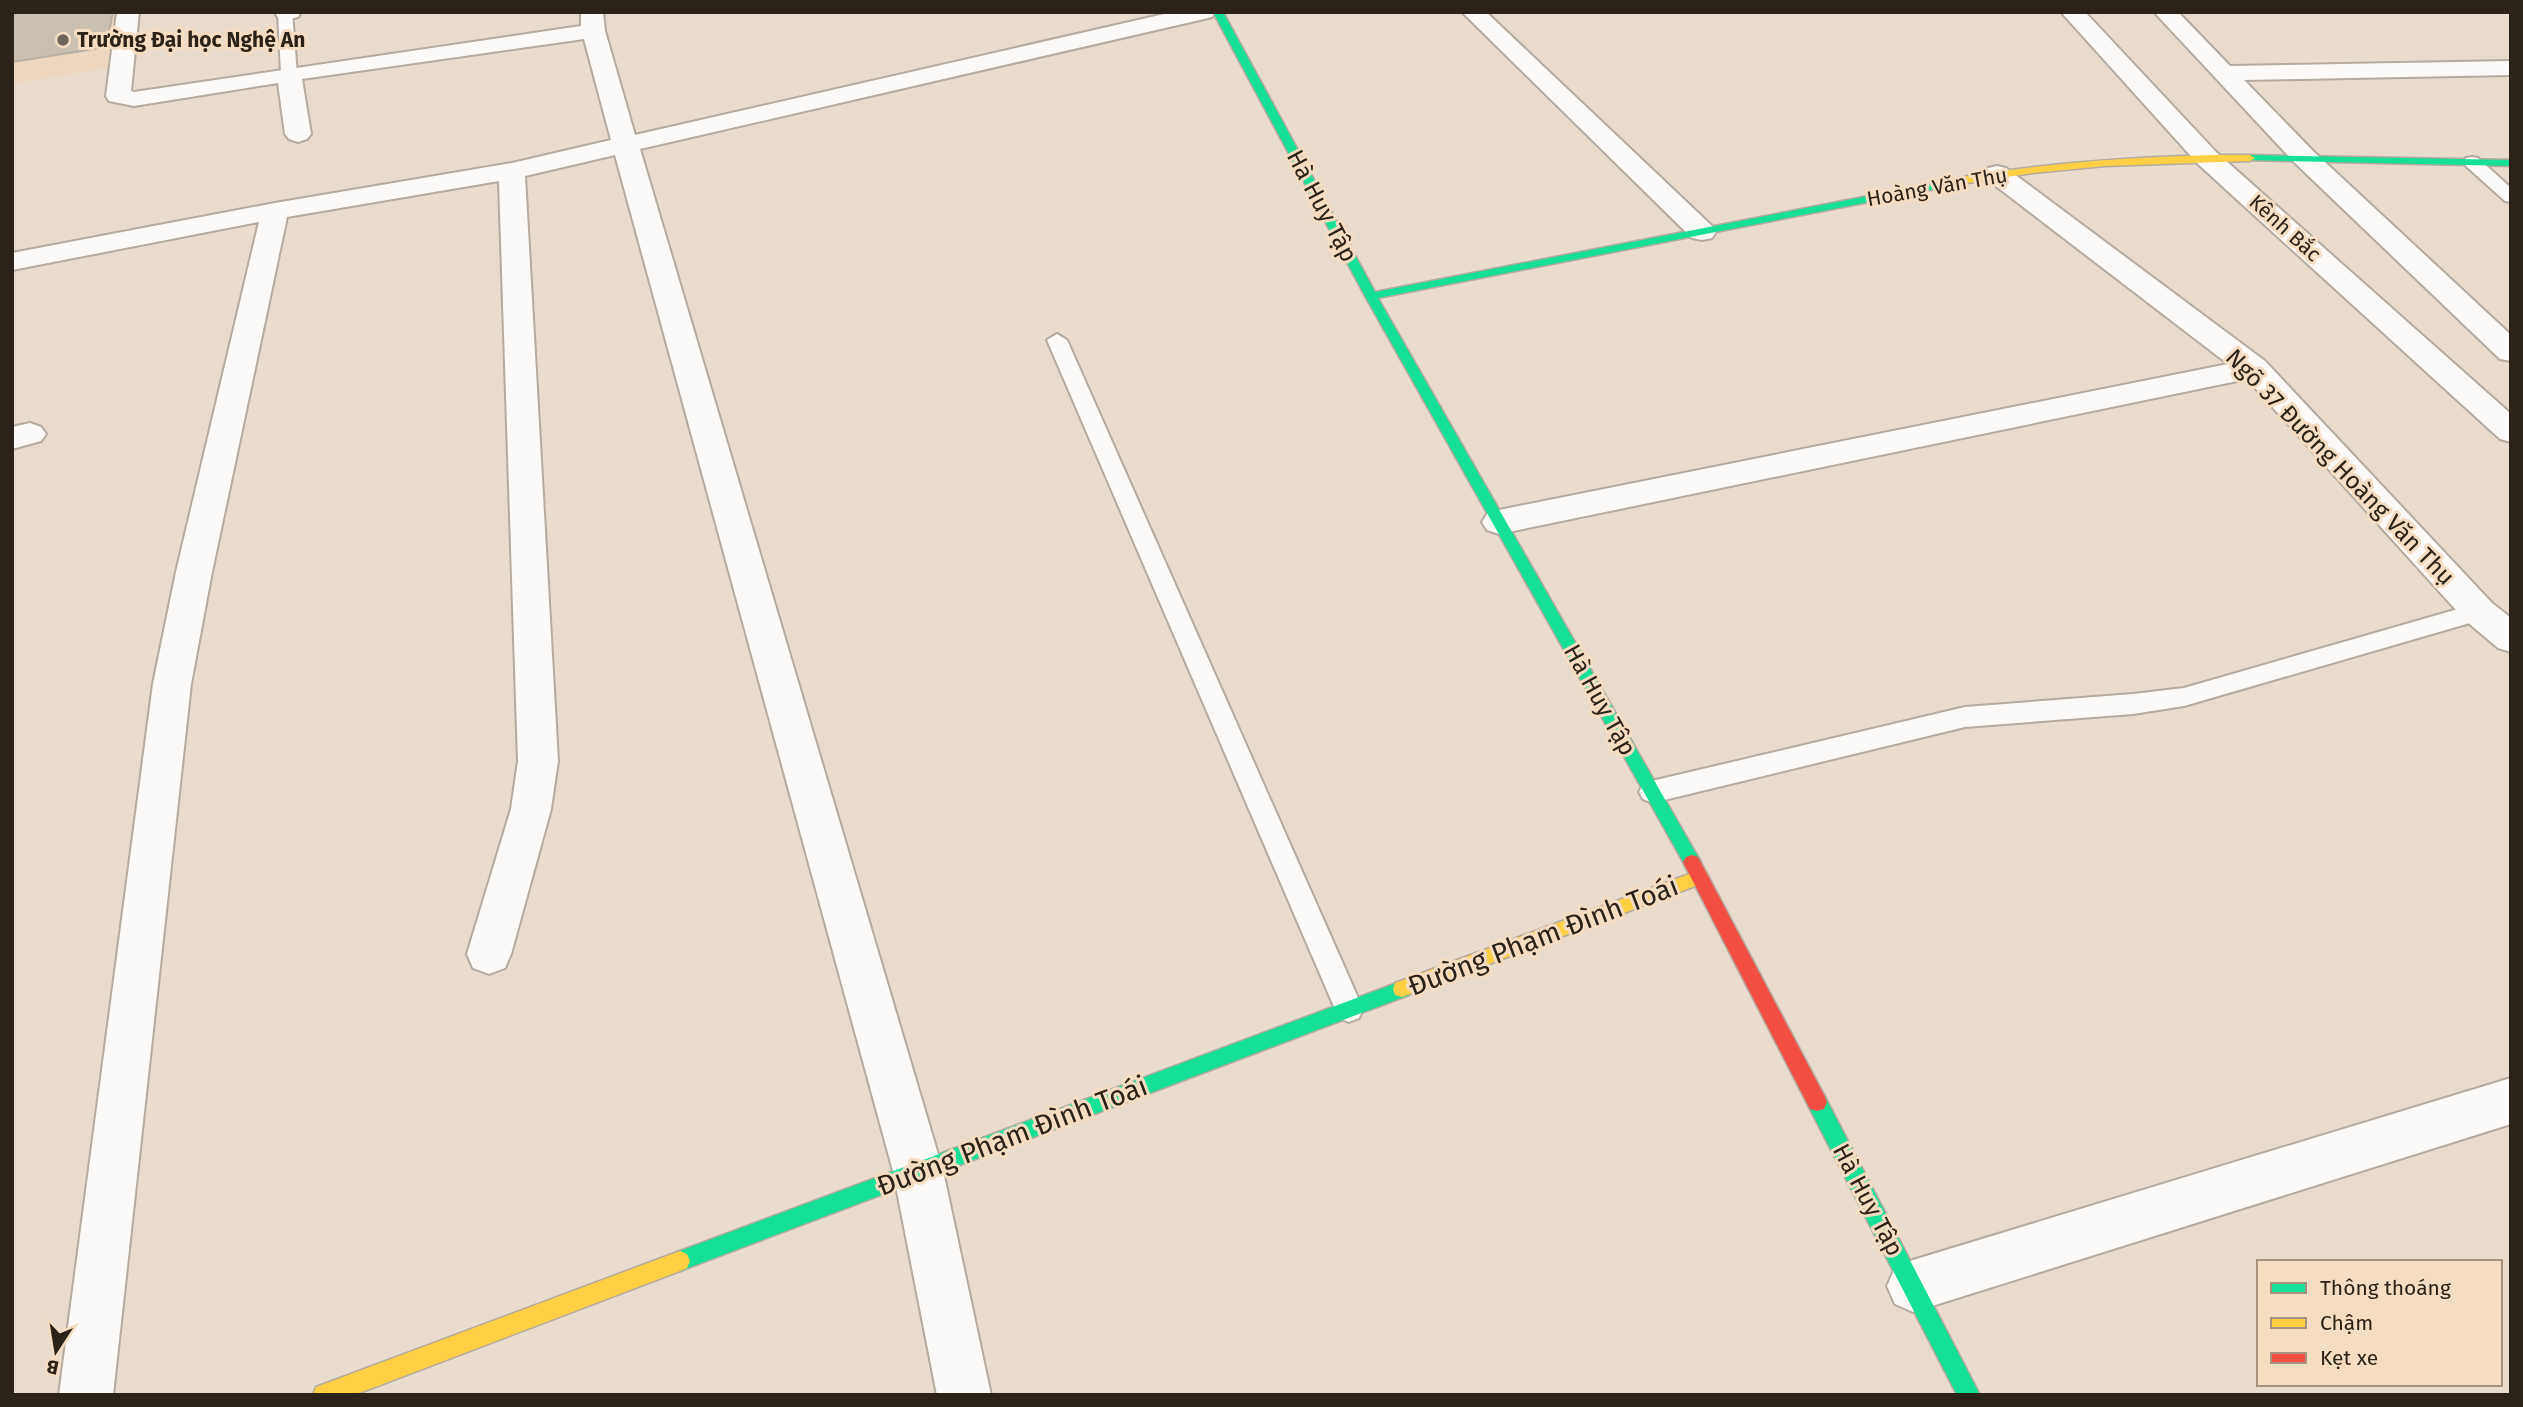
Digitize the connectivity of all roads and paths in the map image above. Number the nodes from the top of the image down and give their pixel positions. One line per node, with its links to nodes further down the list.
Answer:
1 (128, 12): 12 (street)
2 (287, 12): 12 (lane)
3 (1204, 12): 14 (street)
4 (1224, 12): 8 (street)
5 (1473, 12): 23 (street)
6 (2071, 12): 16 (street, Kênh Bắc)
7 (2165, 12): 11 (street)
8 (1218, 13): 25 (street, Hà Huy Tập)
9 (593, 21): 12 (street); 14 (street)
10 (2511, 68): 11 (street)
11 (2223, 73): 15 (street)
12 (289, 74): 13 (street)
13 (298, 134)
14 (628, 146): 19 (street); 38 (street)
15 (2304, 157): 16 (street, Hoàng Văn Thụ); 17 (street, Hoàng Văn Thụ); 27 (street)
16 (2207, 158): 20 (street, Hoàng Văn Thụ); 29 (street, Kênh Bắc)
17 (2472, 162): 18 (street, Hoàng Văn Thụ); 21 (lane)
18 (2511, 163)
19 (512, 170): 22 (street); 35 (street)
20 (1997, 174): 23 (street, Hoàng Văn Thụ); 28 (street, Ngõ 37 Đường Hoàng Văn Thụ)
21 (2511, 197)
22 (275, 211): 24 (street); 40 (street)
23 (1702, 232): 25 (street, Hoàng Văn Thụ)
24 (12, 262)
25 (1371, 296): 30 (street, Hà Huy Tập)
26 (1057, 340): 36 (lane)
27 (2511, 352)
28 (2254, 369): 30 (street); 31 (street, Ngõ 37 Đường Hoàng Văn Thụ)
29 (2511, 432)
30 (1499, 522): 33 (street, Hà Huy Tập)
31 (2479, 612): 32 (street, Ngõ 37 Đường Hoàng Văn Thụ); 33 (lane)
32 (2511, 638)
33 (1652, 792): 34 (street, Hà Huy Tập)
34 (1700, 877): 36 (street, Đường Phạm Đình Toái); 39 (street, Hà Huy Tập)
35 (489, 954)
36 (1349, 1009): 38 (street, Đường Phạm Đình Toái)
37 (2511, 1101): 39 (street)
38 (918, 1171): 41 (street, Đường Phạm Đình Toái); 42 (street)
39 (1913, 1286): 43 (street, Hà Huy Tập)
40 (86, 1395)
41 (324, 1395)
42 (964, 1395)
43 (1969, 1395)

